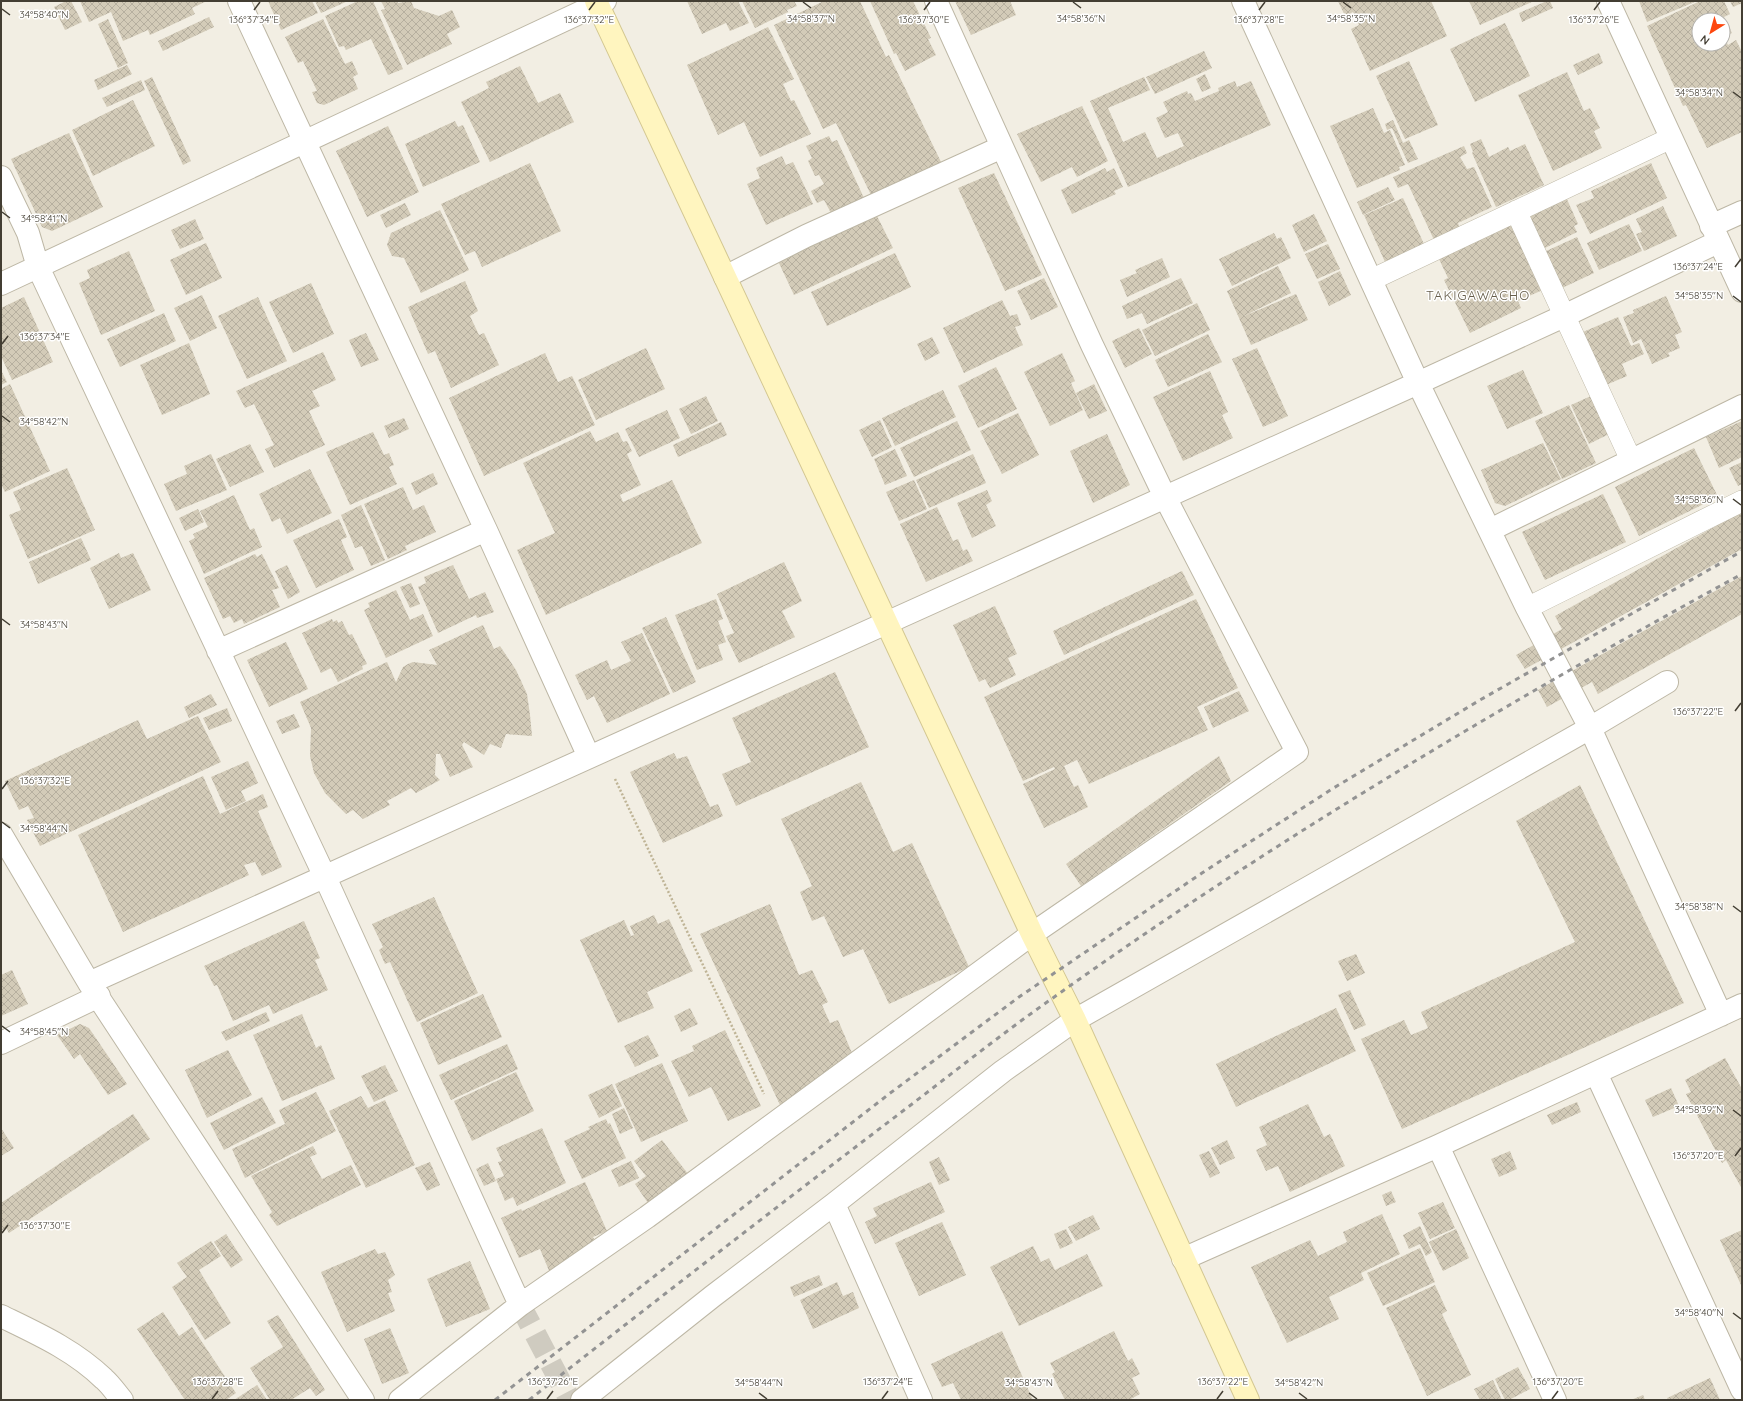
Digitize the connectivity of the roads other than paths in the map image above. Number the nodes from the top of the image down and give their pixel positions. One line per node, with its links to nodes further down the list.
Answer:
1 (239, 1): 7 (street)
2 (936, 1): 8 (street)
3 (1243, 1): 15 (street)
4 (1608, 1): 6 (street)
5 (599, 2): 7 (street); 14 (street)
6 (1671, 138): 10 (lane); 12 (street)
7 (304, 141): 13 (street); 24 (street)
8 (1002, 147): 14 (street); 22 (street)
9 (1, 177): 13 (street)
10 (1516, 211): 15 (lane); 18 (lane)
11 (1742, 212): 12 (street)
12 (1715, 234): 17 (street); 18 (street)
13 (38, 267): 16 (street); 28 (street)
14 (725, 277): 27 (street)
15 (1371, 280): 19 (street)
16 (1, 284)
17 (1742, 291)
18 (1564, 316): 19 (street); 21 (lane)
19 (1418, 383): 22 (street); 25 (street)
20 (1742, 406): 21 (street)
21 (1631, 460): 25 (street)
22 (1166, 496): 27 (street); 34 (street)
23 (1742, 501): 26 (lane)
24 (486, 530): 28 (street); 31 (street)
25 (1490, 530): 26 (street)
26 (1527, 608): 30 (street)
27 (887, 624): 31 (street); 34 (street)
28 (218, 651): 33 (street)
29 (1667, 682): 30 (street)
30 (1590, 728): 37 (street); 38 (street)
31 (595, 754): 33 (street)
32 (1, 834): 35 (street)
33 (324, 877): 35 (street); 44 (street)
34 (1032, 934): 38 (street); 44 (street)
35 (94, 990): 39 (street); 48 (street)
36 (1742, 1005): 37 (street)
37 (1721, 1015): 40 (street)
38 (1075, 1020): 42 (street); 43 (street)
39 (1, 1042)
40 (1596, 1073): 41 (street); 46 (street)
41 (1438, 1146): 43 (street); 53 (street)
42 (834, 1204): 50 (street); 51 (street)
43 (1183, 1259): 52 (street)
44 (520, 1305): 49 (street)
45 (1, 1316): 47 (street)
46 (1742, 1390)
47 (122, 1400)
48 (362, 1400)
49 (400, 1400)
50 (582, 1400)
51 (921, 1400)
52 (1248, 1400)
53 (1555, 1400)

